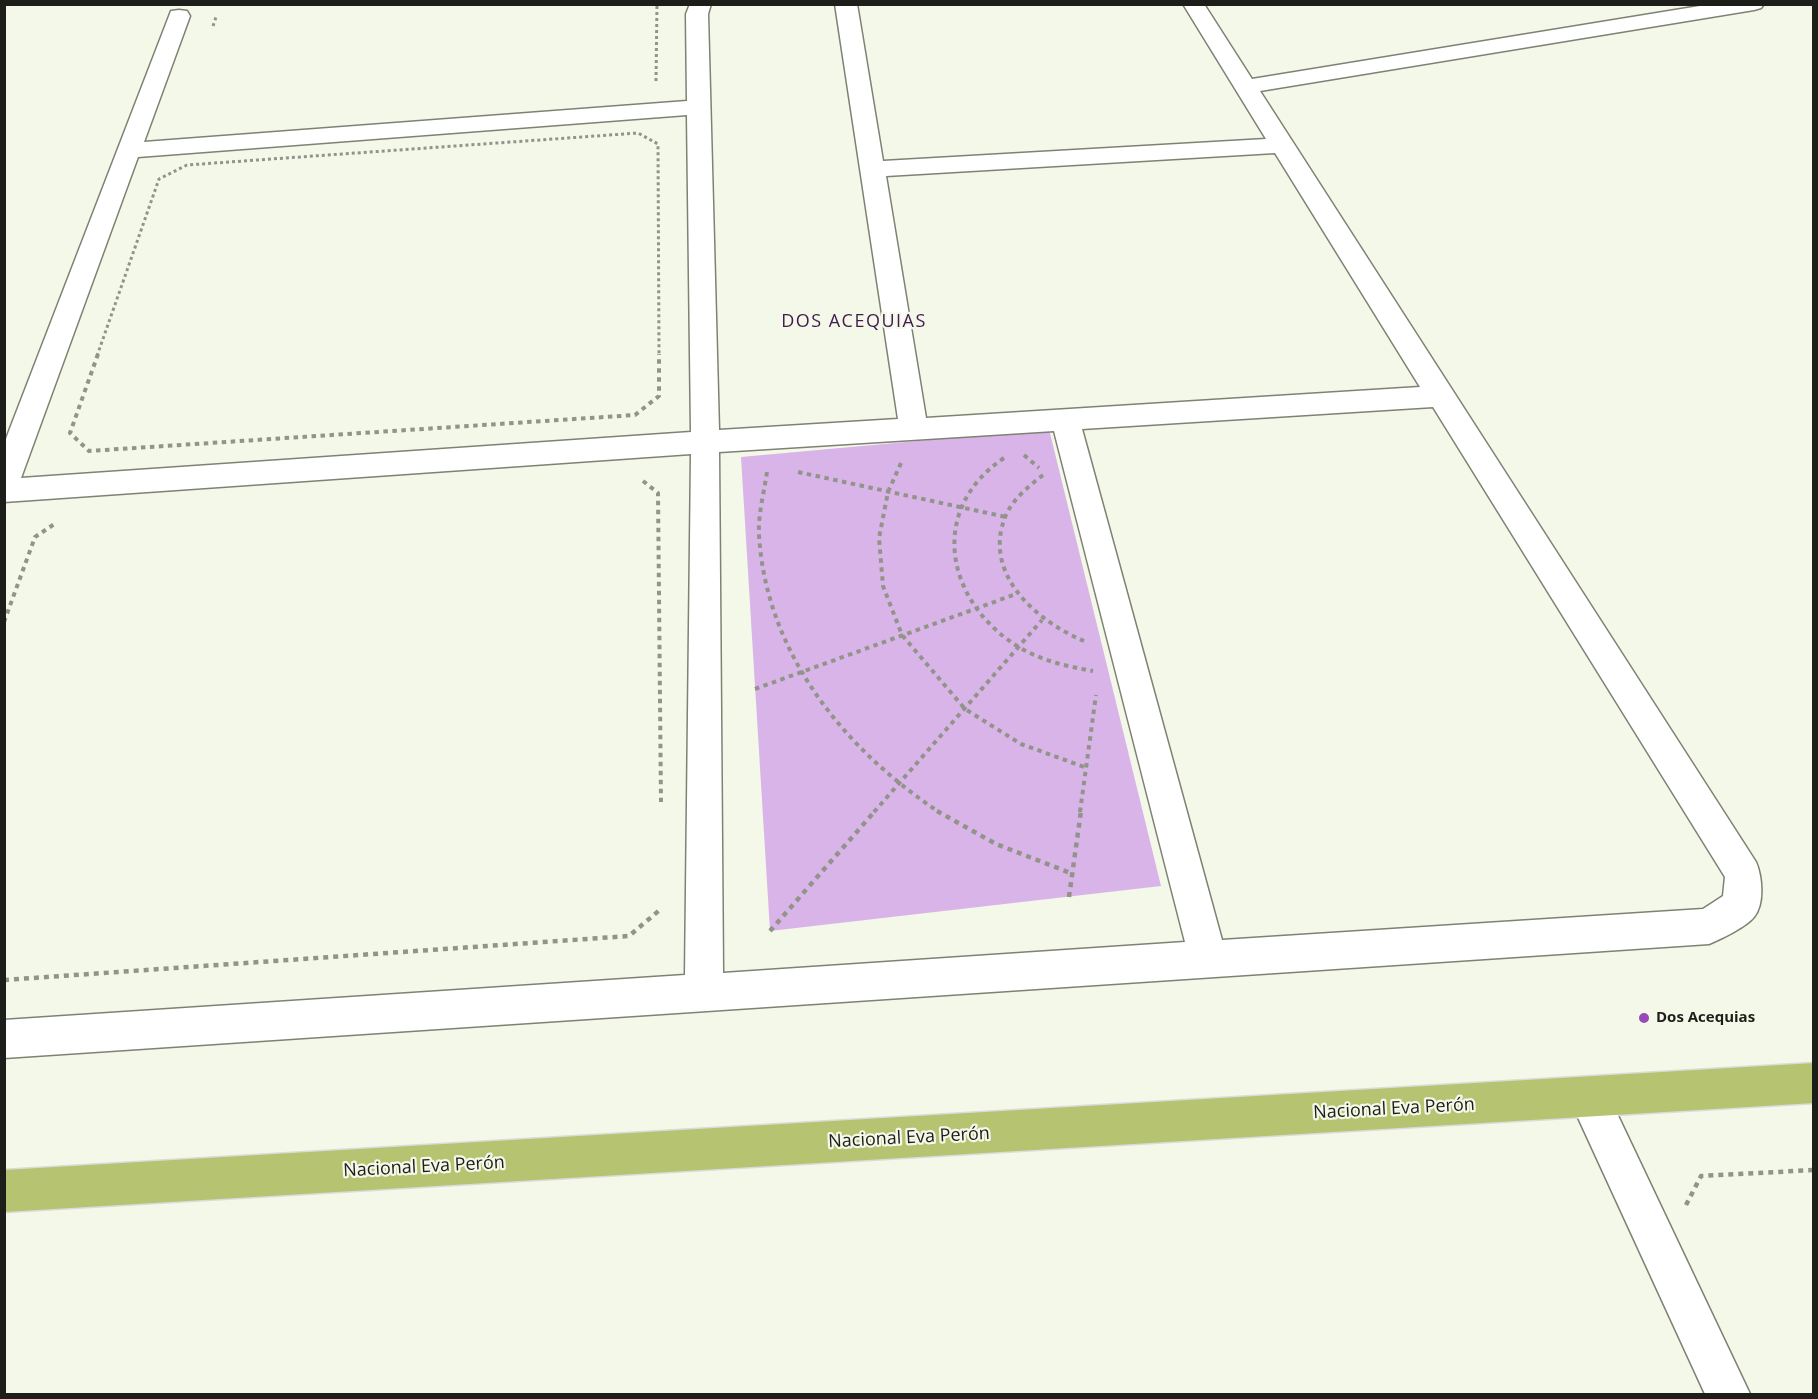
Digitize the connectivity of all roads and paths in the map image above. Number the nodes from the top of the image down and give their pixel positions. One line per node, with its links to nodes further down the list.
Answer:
1 (657, 4): 9 (path)
2 (701, 4): 11 (street)
3 (846, 4): 14 (street)
4 (1193, 4): 10 (street)
5 (1754, 4): 10 (street)
6 (179, 16): 13 (street)
7 (216, 16): 8 (path)
8 (210, 35)
9 (650, 85)
10 (1245, 87): 12 (street)
11 (699, 107): 13 (street); 18 (street)
12 (1282, 145): 14 (street); 15 (street)
13 (129, 150): 26 (street)
14 (873, 169): 17 (street)
15 (1440, 396): 16 (street); 51 (street)
16 (1065, 419): 17 (street); 51 (street)
17 (914, 429): 18 (street)
18 (705, 442): 27 (street); 53 (street)
19 (1017, 449): 30 (path)
20 (89, 450): 20 (path)
21 (1008, 455): 29 (path)
22 (906, 457): 28 (path)
23 (768, 465): 40 (path)
24 (790, 470): 28 (path)
25 (634, 475): 46 (path)
26 (4, 484)
27 (4, 491)
28 (888, 492): 29 (path); 36 (path)
29 (960, 507): 30 (path); 33 (path)
30 (1006, 517): 32 (path)
31 (60, 520): 35 (path)
32 (1016, 594): 33 (path); 34 (path)
33 (976, 609): 36 (path); 38 (path)
34 (1042, 620): 37 (path); 38 (path)
35 (4, 622)
36 (902, 635): 40 (path); 43 (path)
37 (1092, 644)
38 (1019, 646): 39 (path); 43 (path)
39 (1099, 672)
40 (800, 673): 41 (path); 45 (path)
41 (755, 689)
42 (1096, 694): 44 (path)
43 (965, 709): 44 (path); 45 (path)
44 (1087, 768): 47 (path)
45 (898, 785): 47 (path); 50 (path)
46 (661, 813)
47 (1072, 874): 49 (path)
48 (662, 897): 52 (path)
49 (1069, 897)
50 (770, 931)
51 (1208, 958): 53 (street)
52 (4, 980)
53 (704, 993): 54 (street)
54 (4, 1039)
55 (1814, 1083): 56 (main road, Nacional Eva Perón)
56 (1589, 1098): 58 (main road, Nacional Eva Perón); 60 (street)
57 (1814, 1170): 59 (path)
58 (4, 1191)
59 (1686, 1207)
60 (1728, 1395)

